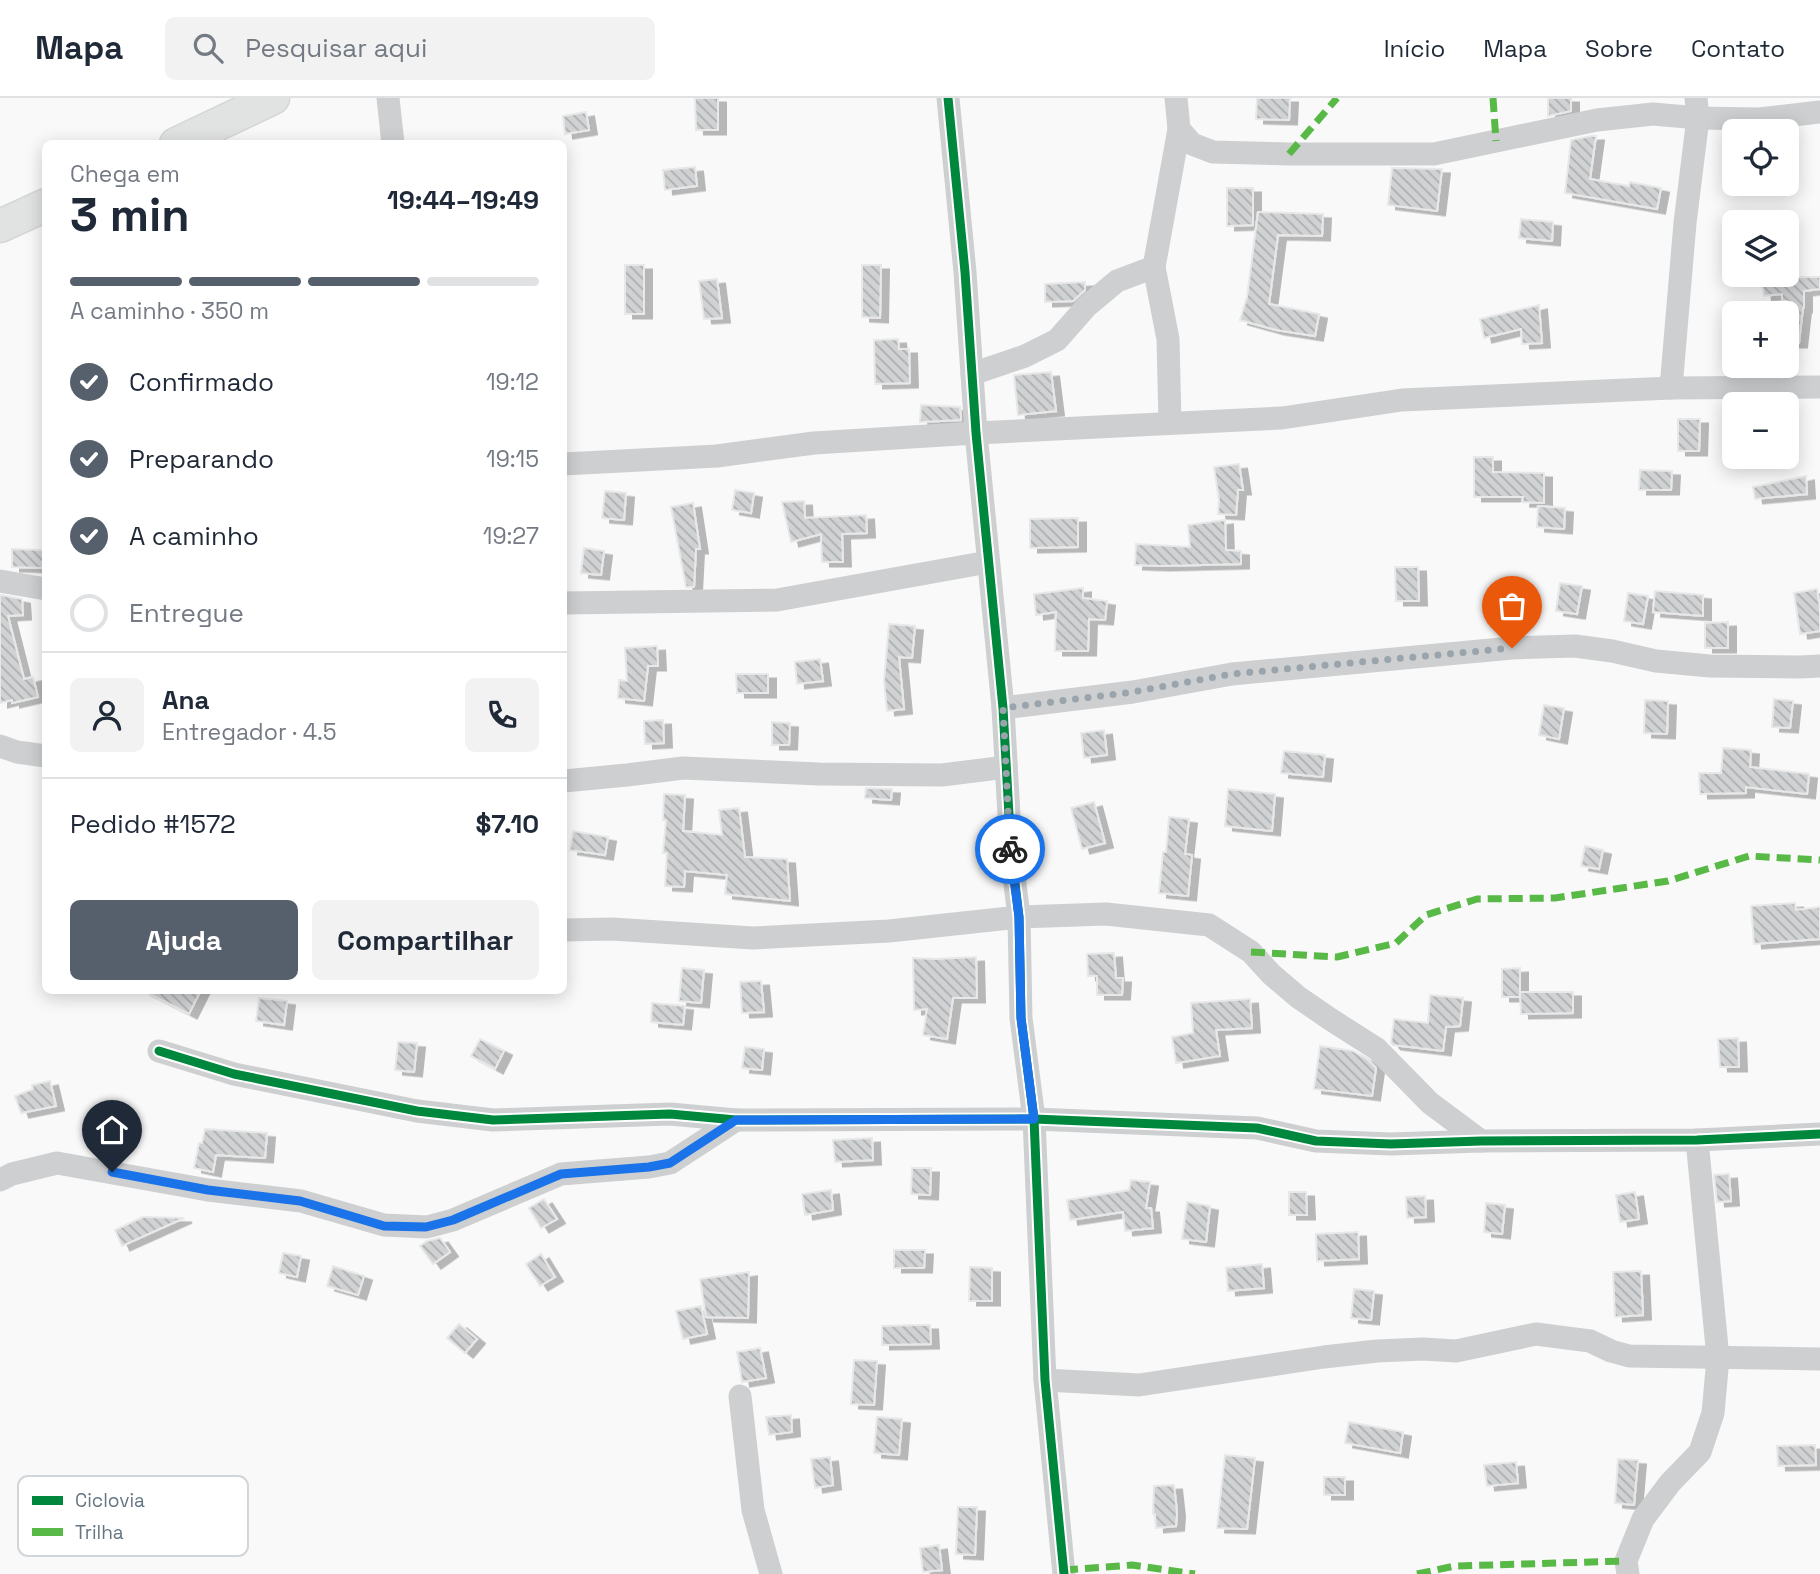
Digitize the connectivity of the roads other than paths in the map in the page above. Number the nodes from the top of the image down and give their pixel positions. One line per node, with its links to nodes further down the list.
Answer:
1 (273, 98): 8 (street)
2 (388, 98): 9 (street)
3 (948, 98): 13 (street)
4 (1176, 98): 7 (street)
5 (1697, 108): 6 (street); 7 (street); 15 (street)
6 (1820, 112)
7 (1179, 129): 12 (street)
8 (184, 140)
9 (393, 140)
10 (42, 207): 11 (street)
11 (0, 226)
12 (1154, 267): 13 (street); 16 (street)
13 (972, 374): 17 (street)
14 (1820, 387): 15 (street)
15 (1671, 388): 16 (street)
16 (1170, 423): 17 (street)
17 (976, 433): 18 (street); 19 (street)
18 (567, 464)
19 (988, 562): 22 (street); 24 (street)
20 (0, 581): 21 (street)
21 (42, 588)
22 (567, 603)
23 (1820, 666): 24 (street)
24 (1003, 708): 27 (street)
25 (0, 746): 26 (street)
26 (42, 755)
27 (1006, 767): 28 (street); 29 (street)
28 (567, 780)
29 (1019, 917): 30 (street); 32 (street); 36 (street)
30 (567, 930)
31 (159, 1051): 33 (street)
32 (1034, 1119): 33 (street); 36 (street); 40 (street)
33 (736, 1120): 37 (street)
34 (1820, 1134): 35 (street)
35 (1697, 1140): 36 (street); 38 (street)
36 (1482, 1141)
37 (0, 1180)
38 (1718, 1358): 39 (street); 40 (street); 44 (street)
39 (1820, 1359)
40 (1045, 1380): 43 (street)
41 (740, 1396): 42 (street)
42 (771, 1574)
43 (1064, 1574)
44 (1628, 1574)

